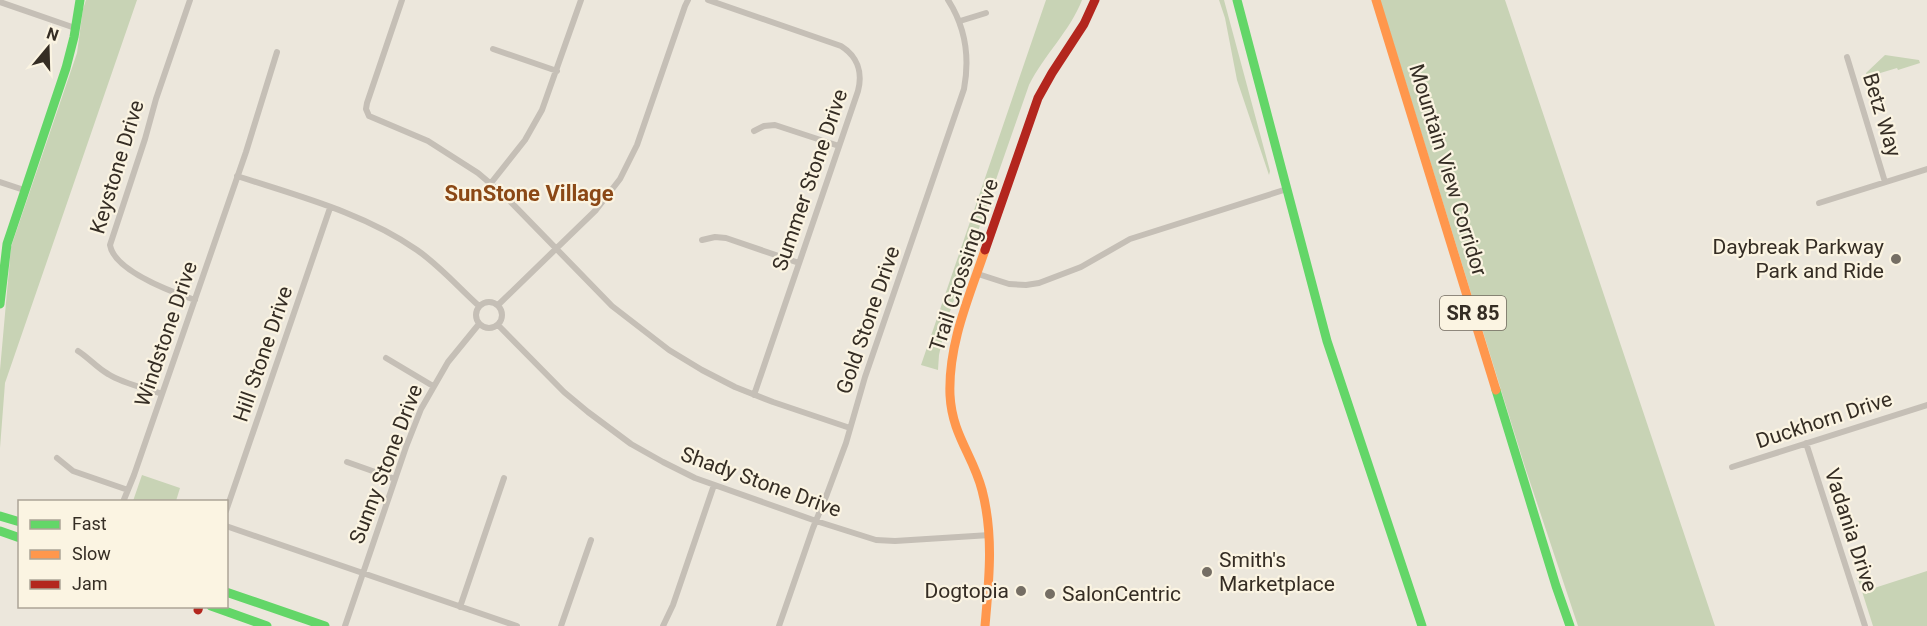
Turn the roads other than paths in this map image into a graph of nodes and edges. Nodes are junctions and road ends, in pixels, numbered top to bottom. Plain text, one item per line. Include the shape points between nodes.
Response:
1 (80, 0) edge
2 (190, 0) edge
3 (402, 0) edge
4 (581, 0) edge
5 (688, 0) edge
6 (708, 0) edge
7 (948, 0) edge
8 (1095, 0) edge
9 (1237, 0) edge
10 (1376, 0) edge
11 (0, 2) edge
12 (986, 13) dead end
13 (960, 21) junction
14 (75, 28) junction
15 (493, 49) dead end
16 (278, 52) dead end
17 (1847, 57) dead end
18 (557, 71) junction
19 (754, 131) dead end
20 (839, 146) junction
21 (1927, 169) edge
22 (237, 176) junction
23 (0, 182) edge
24 (1885, 182) junction
25 (491, 183) junction
26 (1288, 189) junction
27 (24, 190) junction
28 (1819, 203) dead end
29 (330, 208) junction
30 (702, 240) dead end
31 (556, 249) junction
32 (3, 250) edge
33 (799, 263) junction
34 (978, 274) junction
35 (195, 300) junction
36 (0, 304) edge
37 (498, 305) junction
38 (479, 306) junction
39 (479, 324) junction
40 (498, 325) junction
41 (78, 351) dead end
42 (386, 358) dead end
43 (433, 386) junction
44 (162, 394) junction
45 (754, 395) junction
46 (1927, 405) edge
47 (850, 428) junction
48 (1806, 443) junction
49 (57, 458) dead end
50 (347, 462) dead end
51 (1732, 467) dead end
52 (504, 478) dead end
53 (395, 479) junction
54 (714, 485) junction
55 (128, 490) junction
56 (123, 500) edge
57 (228, 505) edge
58 (0, 516) edge
59 (18, 521) edge
60 (816, 521) junction
61 (228, 527) edge
62 (0, 531) edge
63 (990, 535) junction
64 (18, 537) edge
65 (591, 540) dead end
66 (363, 573) junction
67 (228, 593) edge
68 (228, 601) edge
69 (460, 607) junction
70 (211, 610) edge
71 (267, 626) edge
72 (305, 626) edge
73 (325, 626) edge
74 (345, 626) edge
75 (517, 626) edge
76 (561, 626) edge
77 (663, 626) edge
78 (779, 626) edge
79 (985, 626) edge
80 (1422, 626) edge
81 (1570, 626) edge
82 (1865, 626) edge

1 - 14 main road
2 - 35 street, Keystone Drive via 110,248 145,280
3 - 25 street via 367,113 441,148
4 - 18 street
5 - 31 street via 626,168 604,200
6 - 20 street, Summer Stone Drive via 850,52 859,67 860,85
7 - 13 street, Gold Stone Drive
8 - 34 main road, Trail Crossing Drive via 1041,89
9 - 26 main road
10 - 81 main road, Mountain View Corridor / SR 85
11 - 14 street
12 - 13 street
13 - 47 street, Gold Stone Drive via 967,57 964,89
14 - 27 main road via 66,68
15 - 18 street
16 - 22 street, Windstone Drive
17 - 24 street, Betz Way
18 - 25 street via 534,125
19 - 20 street via 775,125
20 - 33 street, Summer Stone Drive
21 - 24 street
22 - 29 street
22 - 35 street, Windstone Drive
23 - 27 street
24 - 28 street
25 - 31 street
26 - 34 street via 1130,239 1081,267 1039,282 1009,284
26 - 80 main road via 1327,341
27 - 32 main road
29 - 38 street via 372,224 406,243
29 - 57 street, Hill Stone Drive
30 - 33 street via 726,238
31 - 37 street
31 - 45 street via 612,306 654,339 702,370
32 - 36 main road
33 - 45 street, Summer Stone Drive
34 - 63 main road, Trail Crossing Drive via 951,358 951,402 959,436 982,487
35 - 44 street, Windstone Drive
37 - 38 street via 490,302
37 - 40 street via 502,317
38 - 39 street
39 - 40 street via 486,328
39 - 43 street, Sunny Stone Drive
40 - 54 street, Shady Stone Drive via 564,392 602,423 663,462
41 - 44 street via 114,378
42 - 43 street
43 - 53 street, Sunny Stone Drive
44 - 55 street, Windstone Drive
45 - 47 street
46 - 48 street, Duckhorn Drive
47 - 60 street, Gold Stone Drive
48 - 51 street, Duckhorn Drive
48 - 82 street, Vadania Drive
49 - 55 street via 73,471
50 - 53 street
52 - 69 street
53 - 66 street, Sunny Stone Drive
54 - 60 street, Shady Stone Drive
54 - 77 street
55 - 56 street, Windstone Drive
58 - 59 main road
60 - 63 street, Shady Stone Drive via 882,541
60 - 78 street, Gold Stone Drive
61 - 66 street
62 - 64 main road
63 - 79 main road, Trail Crossing Drive
65 - 76 street
66 - 69 street
66 - 74 street, Sunny Stone Drive
67 - 73 main road
68 - 72 main road
69 - 75 street
70 - 71 main road

